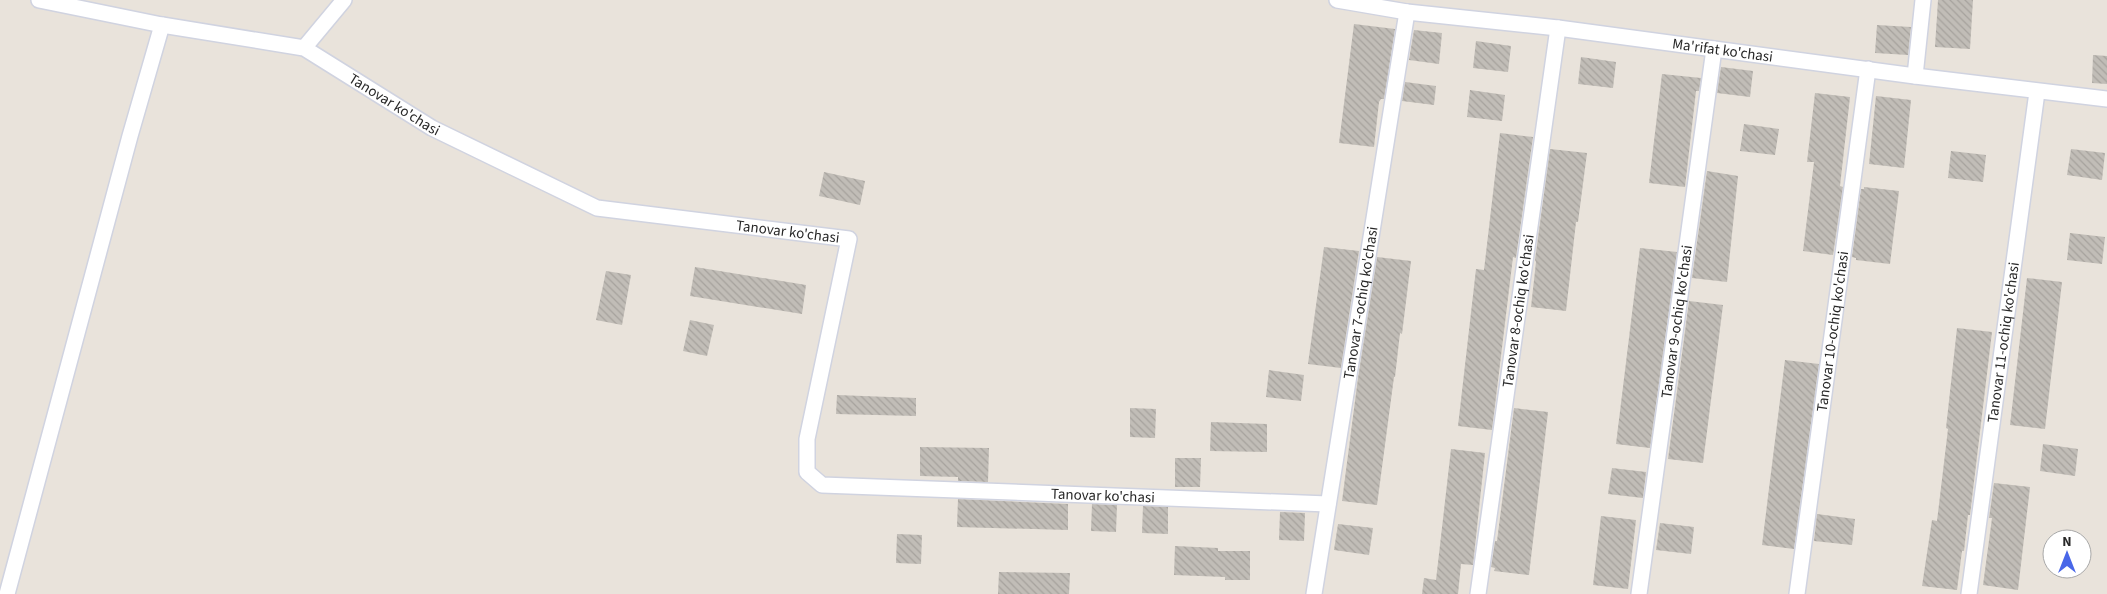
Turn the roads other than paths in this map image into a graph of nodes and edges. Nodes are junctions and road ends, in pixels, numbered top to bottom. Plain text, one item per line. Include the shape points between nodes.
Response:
1 (39, 0) edge
2 (344, 0) edge
3 (1337, 0) edge
4 (1923, 0) edge
5 (1407, 12) junction
6 (162, 25) junction
7 (1558, 28) junction
8 (304, 48) junction
9 (1714, 49) junction
10 (1868, 69) junction
11 (1915, 76) junction
12 (2038, 92) junction
13 (2107, 99) edge
14 (1328, 504) junction
15 (7, 594) edge
16 (1314, 594) edge
17 (1478, 594) edge
18 (1639, 594) edge
19 (1797, 594) edge
20 (1969, 594) edge

1 - 6 street, Tanovar ko'chasi
2 - 8 street
3 - 5 street, Ma'rifat ko'chasi
4 - 11 street
5 - 7 street, Ma'rifat ko'chasi
5 - 14 street, Tanovar 7-ochiq ko'chasi
6 - 8 street, Tanovar ko'chasi
6 - 15 street
7 - 9 street, Ma'rifat ko'chasi
7 - 17 street, Tanovar 8-ochiq ko'chasi
8 - 14 street, Tanovar ko'chasi via 432,128 597,208 849,239 807,439 807,472 822,485
9 - 10 street, Ma'rifat ko'chasi
9 - 18 street, Tanovar 9-ochiq ko'chasi
10 - 11 street, Ma'rifat ko'chasi
10 - 19 street, Tanovar 10-ochiq ko'chasi
11 - 12 street, Ma'rifat ko'chasi
12 - 13 street, Ma'rifat ko'chasi
12 - 20 street, Tanovar 11-ochiq ko'chasi
14 - 16 street, Tanovar 7-ochiq ko'chasi

